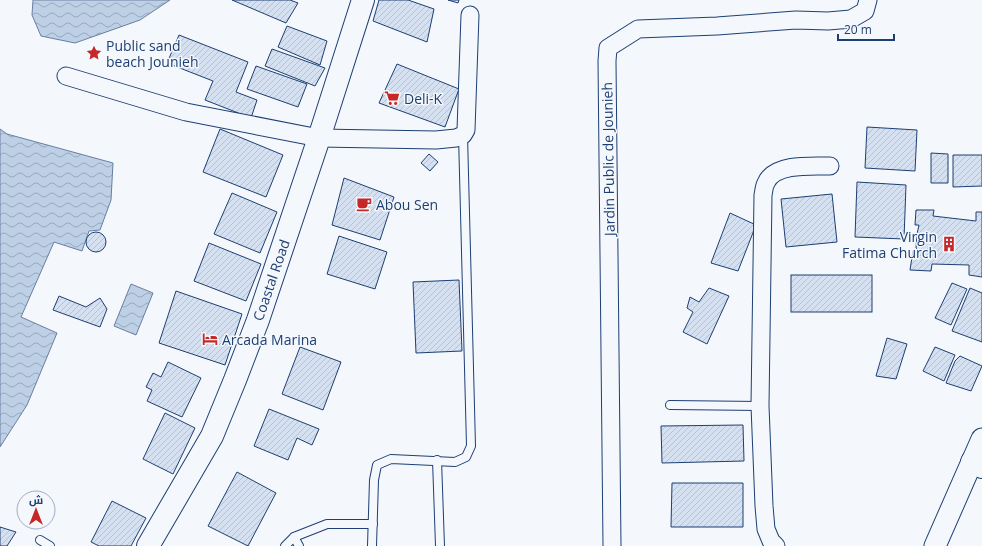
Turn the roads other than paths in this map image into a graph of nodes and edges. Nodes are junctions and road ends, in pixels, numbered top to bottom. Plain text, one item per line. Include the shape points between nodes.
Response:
1 (363, 0) edge
2 (868, 0) edge
3 (470, 15) dead end
4 (66, 76) dead end
5 (463, 135) junction
6 (319, 138) junction
7 (830, 166) dead end
8 (670, 405) dead end
9 (760, 406) junction
10 (982, 438) edge
11 (437, 460) junction
12 (977, 465) edge
13 (373, 524) junction
14 (294, 537) junction
15 (40, 540) dead end
16 (150, 545) edge
17 (50, 546) edge
18 (285, 546) edge
19 (299, 546) edge
20 (372, 546) edge
21 (440, 546) edge
22 (612, 546) edge
23 (776, 546) edge
24 (935, 546) edge

1 - 6 main road, Coastal Road
2 - 22 street, Jardin Public de Jounieh via 865,11 851,19 638,29 608,48
3 - 5 street via 466,130
4 - 6 street via 186,112
5 - 6 street via 436,140
5 - 11 lane via 471,446 466,457 455,462
6 - 16 main road, Coastal Road via 258,320 215,429
7 - 9 street via 782,168 766,182 763,195
8 - 9 lane
9 - 23 street via 766,529 771,542
10 - 12 street
11 - 13 lane via 391,459 377,465
11 - 21 lane
12 - 24 street
13 - 14 lane via 327,524
13 - 20 lane
14 - 18 lane
14 - 19 lane
15 - 17 lane

